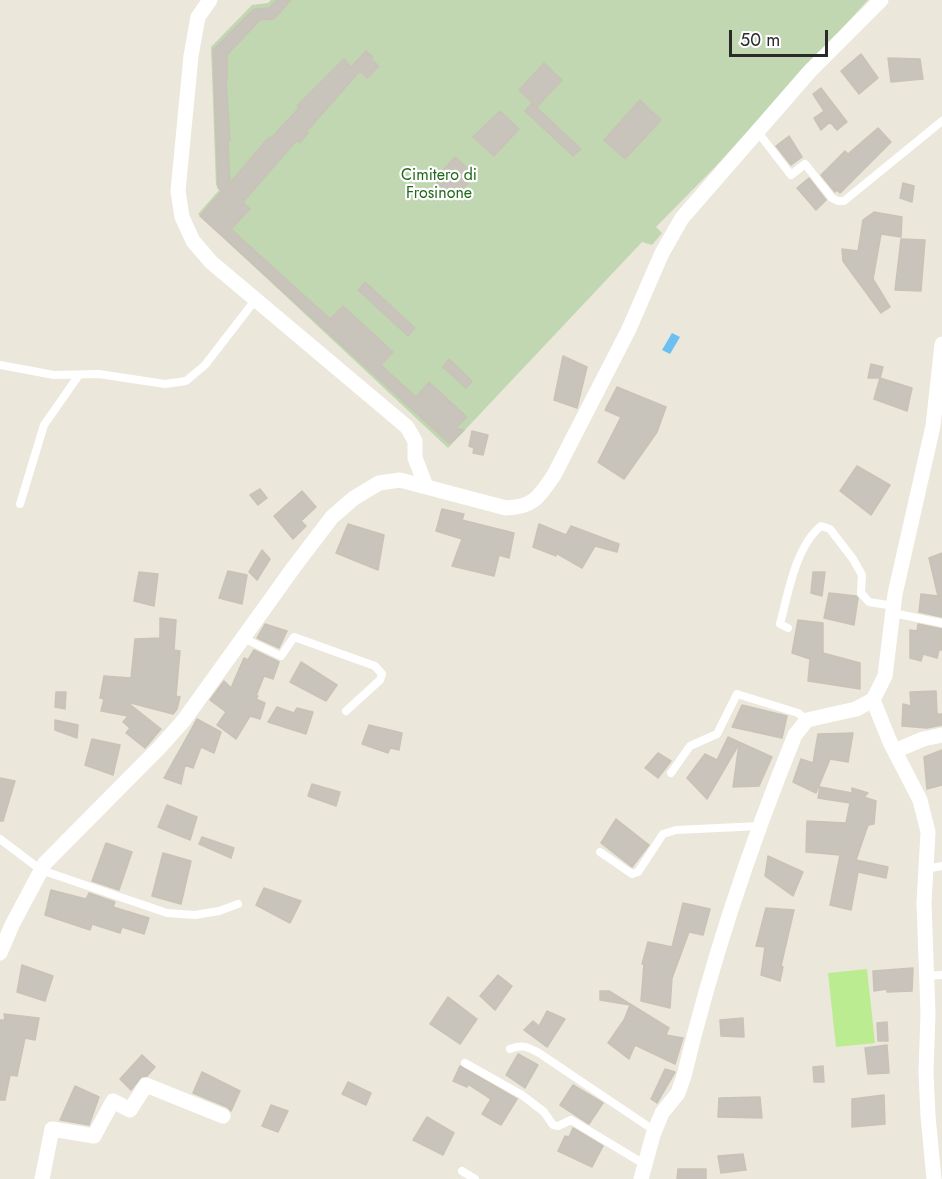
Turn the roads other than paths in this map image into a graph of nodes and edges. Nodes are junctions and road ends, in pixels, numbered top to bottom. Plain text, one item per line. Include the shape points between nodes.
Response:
1 (210, 0) edge
2 (881, 0) edge
3 (942, 121) edge
4 (757, 131) junction
5 (256, 299) junction
6 (942, 344) edge
7 (0, 365) edge
8 (79, 375) junction
9 (415, 458) junction
10 (388, 482) junction
11 (426, 486) junction
12 (20, 504) dead end
13 (893, 610) junction
14 (942, 623) edge
15 (788, 628) dead end
16 (243, 638) junction
17 (873, 700) junction
18 (346, 711) dead end
19 (807, 720) junction
20 (942, 735) edge
21 (894, 751) junction
22 (671, 773) dead end
23 (759, 826) junction
24 (935, 831) edge
25 (0, 839) edge
26 (600, 852) dead end
27 (942, 866) edge
28 (926, 869) junction
29 (41, 870) junction
30 (238, 904) dead end
31 (0, 953) edge
32 (942, 975) edge
33 (926, 976) junction
34 (510, 1049) dead end
35 (465, 1063) dead end
36 (223, 1116) dead end
37 (655, 1131) junction
38 (643, 1171) edge
39 (462, 1172) dead end
40 (937, 1172) edge
41 (42, 1179) edge
42 (475, 1179) edge

1 - 5 street via 198,17 191,56 178,190 182,217 193,241 211,262
2 - 4 street via 810,70
3 - 4 lane via 844,201 832,198 805,164 791,175
4 - 11 street via 670,237 629,329 539,497 523,507 506,508
5 - 8 lane via 205,365 186,381 165,384 99,374
5 - 9 street via 407,427 415,441
6 - 13 street via 933,426
7 - 8 lane via 54,375
8 - 12 lane via 44,425
9 - 10 street
9 - 11 street
10 - 11 street via 400,480
10 - 16 street via 354,498 332,517
13 - 14 lane
13 - 15 lane via 869,602 861,593 862,575 853,559 830,529 821,526 804,546 788,593 780,624
13 - 17 street via 885,676
16 - 18 lane via 280,656 294,637 375,666 382,674 380,680
16 - 29 street via 184,720
17 - 19 street via 856,710
17 - 21 street
19 - 22 lane via 798,713 737,694 717,734 690,746
19 - 23 street via 795,735
20 - 21 street
21 - 24 street
23 - 26 lane via 663,834 638,872 632,874
23 - 37 street via 718,949 684,1076
24 - 28 street
25 - 29 lane
27 - 28 lane
28 - 33 street
29 - 30 lane via 167,913 195,915
29 - 31 street
32 - 33 lane
33 - 40 street via 928,1116
34 - 37 lane via 526,1046 539,1053
35 - 38 lane via 522,1095 554,1125 571,1120
36 - 41 street via 146,1085 130,1110 113,1101 94,1136 52,1129
37 - 38 street
39 - 42 lane

